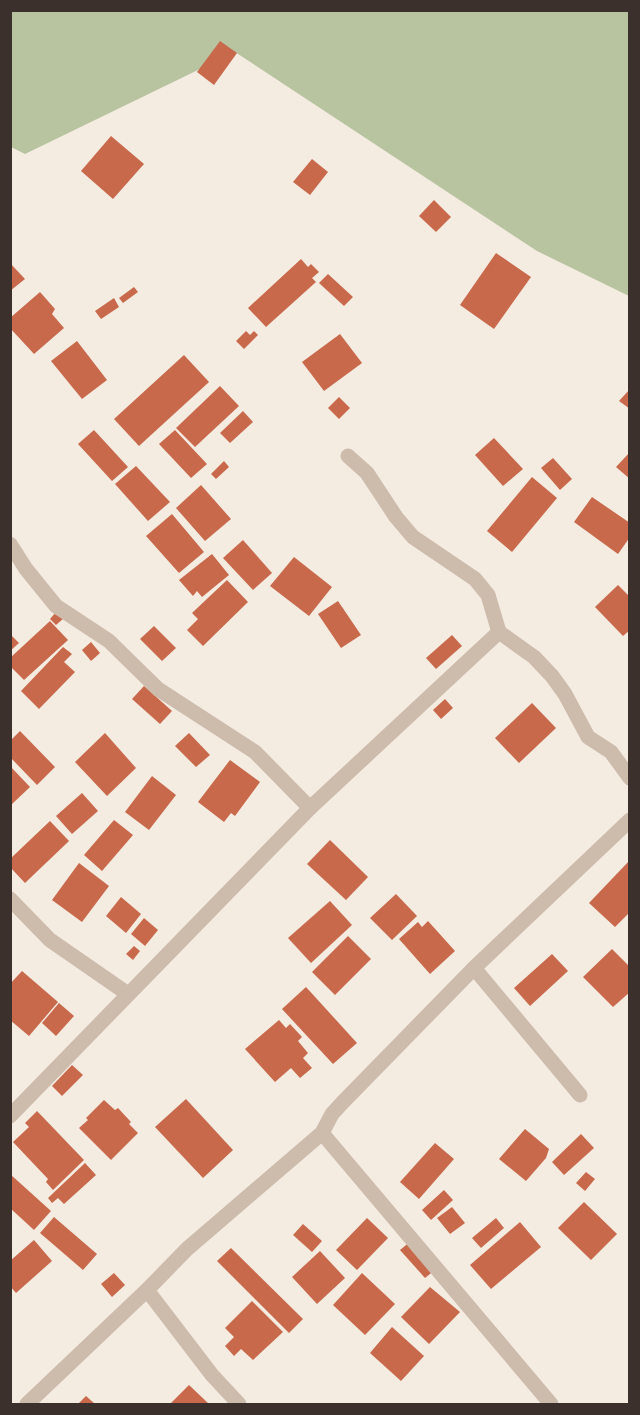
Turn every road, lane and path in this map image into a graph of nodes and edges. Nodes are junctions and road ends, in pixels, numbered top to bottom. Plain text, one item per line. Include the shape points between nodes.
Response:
1 (348, 456) dead end
2 (10, 544) edge
3 (499, 632) junction
4 (630, 778) edge
5 (310, 808) junction
6 (630, 820) edge
7 (10, 899) edge
8 (474, 968) junction
9 (128, 994) junction
10 (580, 1095) dead end
11 (10, 1116) edge
12 (322, 1134) junction
13 (147, 1290) junction
14 (27, 1404) edge
15 (239, 1404) edge
16 (550, 1404) edge

1 - 3 street via 367,473 413,537 475,579 488,595
2 - 5 street via 57,606 109,641 158,689 255,752
3 - 4 street via 534,657 552,676 588,737 611,753
3 - 5 street
5 - 9 street
6 - 8 street
7 - 9 street via 50,940
8 - 10 street
8 - 12 street via 332,1114
9 - 11 street
12 - 13 street via 187,1249
12 - 16 street
13 - 14 street
13 - 15 street

